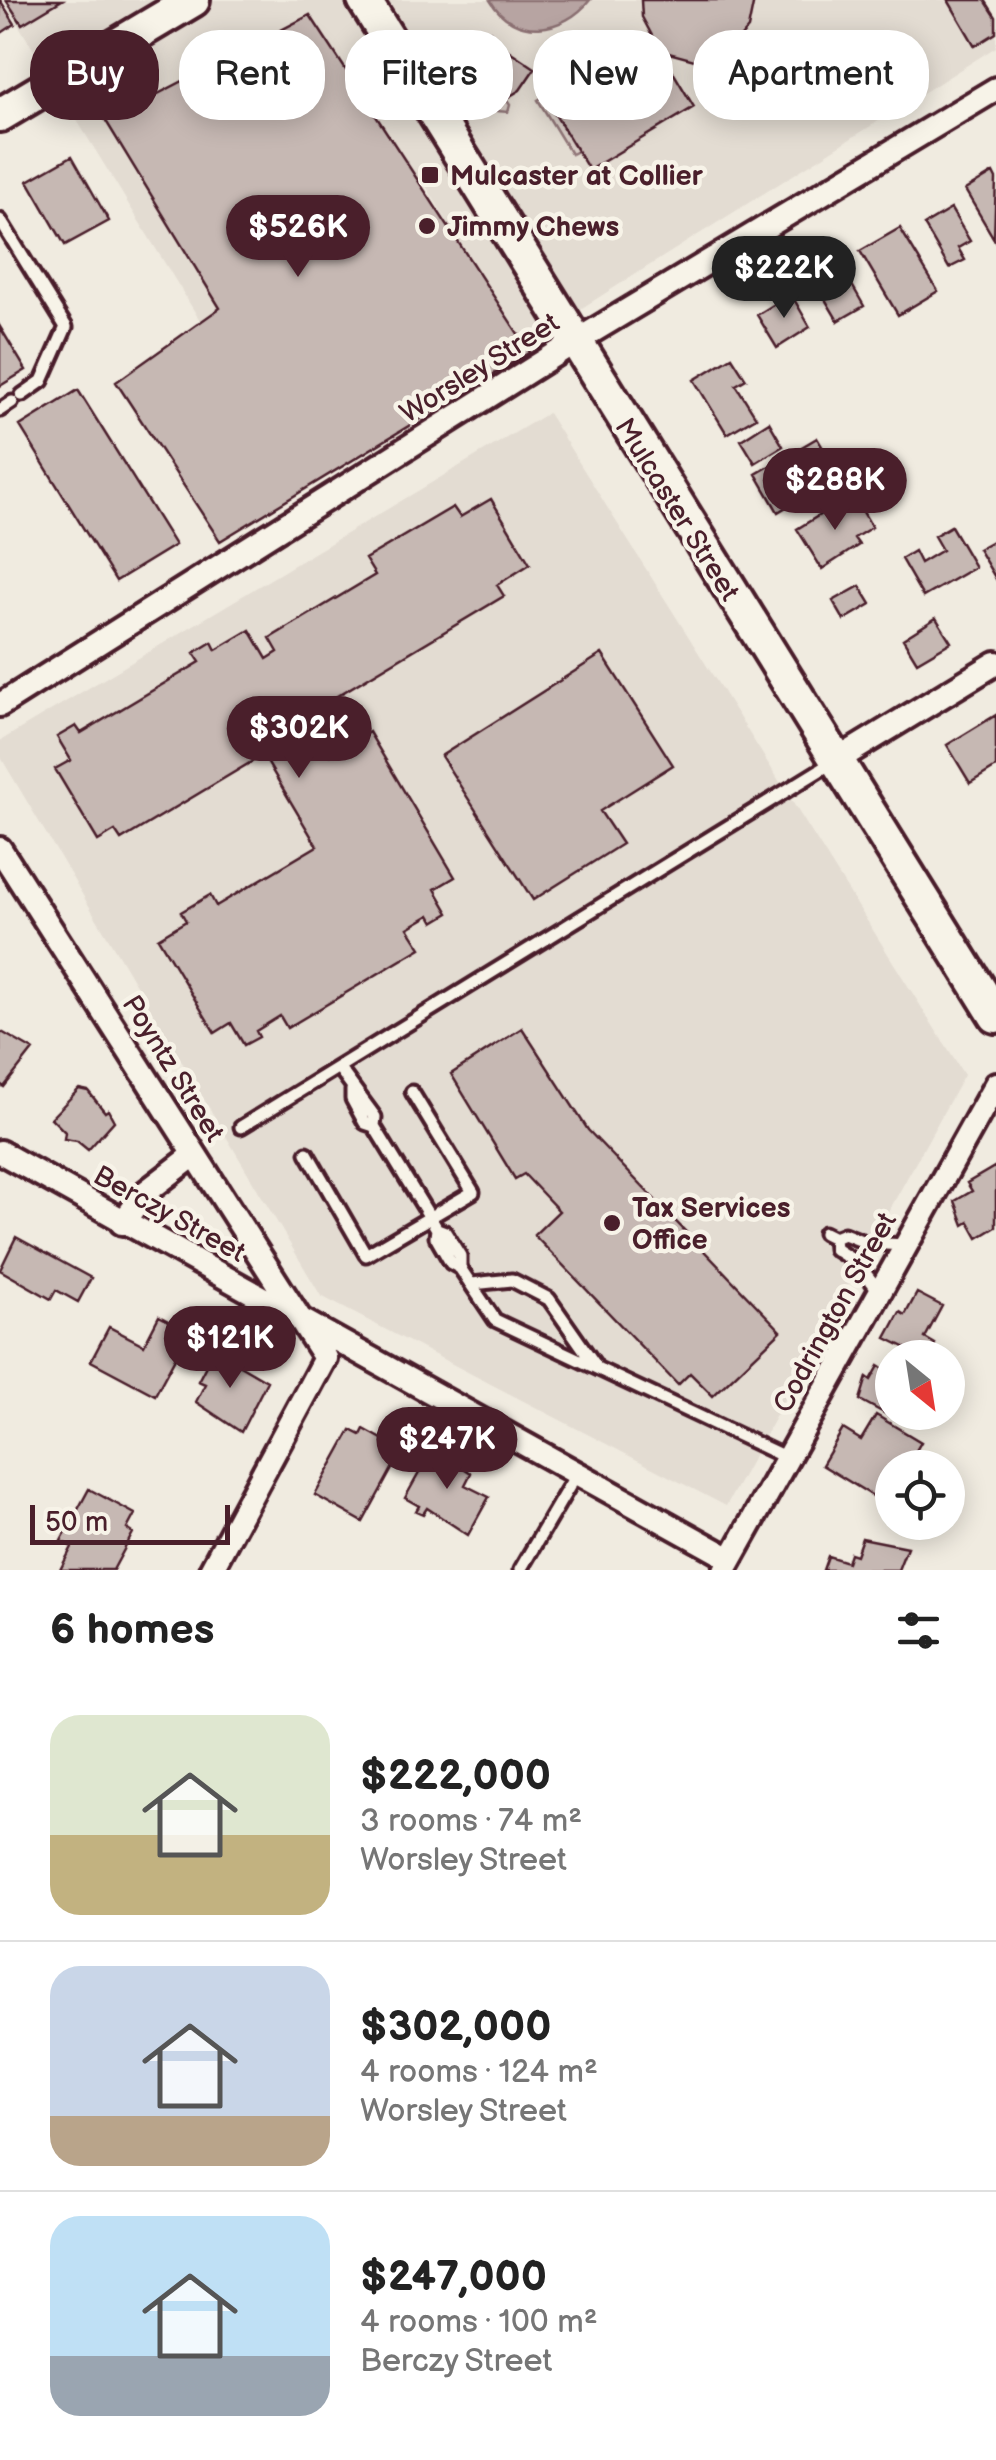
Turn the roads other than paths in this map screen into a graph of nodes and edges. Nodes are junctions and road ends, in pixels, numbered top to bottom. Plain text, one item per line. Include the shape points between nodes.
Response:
1 (193, 0) edge
2 (364, 0) edge
3 (996, 88) edge
4 (0, 115) edge
5 (0, 220) edge
6 (574, 343) junction
7 (0, 410) edge
8 (996, 662) edge
9 (0, 705) edge
10 (836, 760) junction
11 (0, 849) edge
12 (996, 1016) edge
13 (339, 1068) junction
14 (996, 1084) edge
15 (412, 1092) dead end
16 (241, 1127) dead end
17 (0, 1152) edge
18 (307, 1153) dead end
19 (194, 1155) junction
20 (122, 1223) junction
21 (433, 1223) junction
22 (905, 1245) junction
23 (472, 1284) junction
24 (880, 1292) junction
25 (298, 1318) junction
26 (598, 1368) junction
27 (787, 1458) junction
28 (577, 1474) junction
29 (728, 1565) edge
30 (212, 1570) edge
31 (520, 1570) edge

1 - 4 street
2 - 6 street, Mulcaster Street
3 - 6 street, Worsley Street
5 - 7 lane via 66,327 42,382
6 - 9 street, Worsley Street
6 - 10 street, Mulcaster Street
8 - 10 street
10 - 12 street, Mulcaster Street
10 - 13 lane
11 - 19 street, Poyntz Street
13 - 16 lane
13 - 21 lane via 364,1123 374,1126
14 - 22 street, Codrington Street
15 - 21 lane via 473,1192
17 - 20 street, Berczy Street
18 - 21 lane via 366,1255
19 - 20 street via 146,1192
19 - 25 street, Poyntz Street
20 - 25 street, Berczy Street
21 - 23 lane via 445,1232
22 - 24 street, Codrington Street
22 - 24 lane via 829,1236
23 - 26 lane via 495,1320
23 - 26 lane via 512,1280 549,1299
24 - 27 street, Codrington Street
25 - 28 street, Berczy Street
25 - 30 street, Poyntz Street via 325,1358
26 - 27 lane
27 - 29 street, Codrington Street
28 - 29 street, Berczy Street
28 - 31 lane

